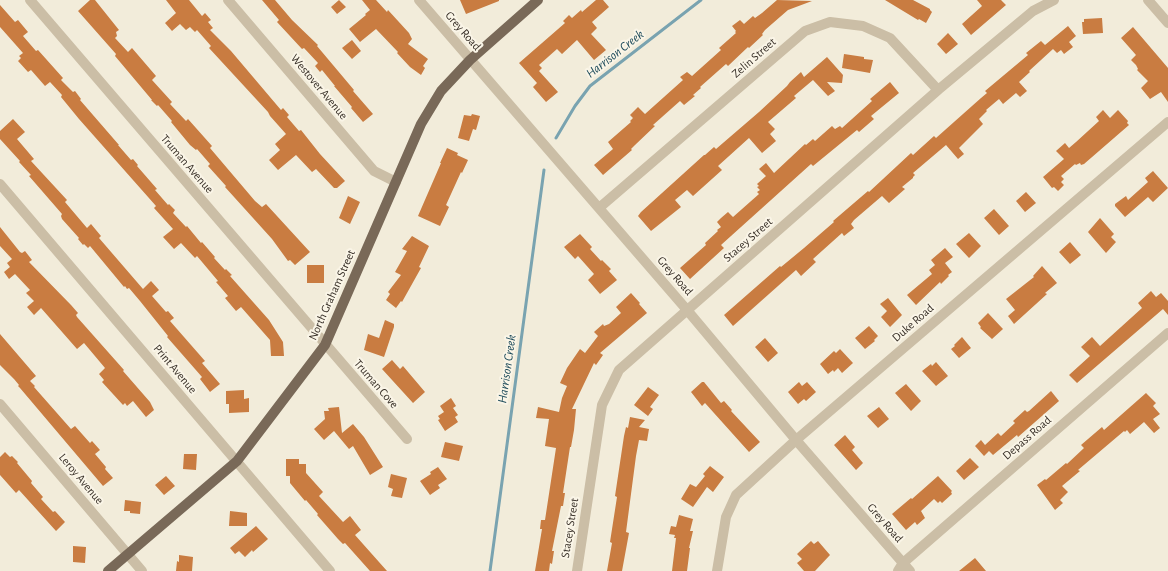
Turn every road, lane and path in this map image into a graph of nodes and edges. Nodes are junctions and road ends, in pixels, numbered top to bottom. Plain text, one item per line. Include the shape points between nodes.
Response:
1 (30, 0) edge
2 (228, 0) edge
3 (419, 0) edge
4 (538, 0) edge
5 (1054, 0) edge
6 (1148, 0) edge
7 (1168, 23) edge
8 (470, 60) junction
9 (938, 90) junction
10 (1168, 122) edge
11 (396, 182) junction
12 (0, 184) edge
13 (599, 208) junction
14 (687, 310) junction
15 (1168, 334) edge
16 (325, 345) junction
17 (0, 404) edge
18 (407, 439) dead end
19 (796, 440) junction
20 (237, 461) junction
21 (128, 554) junction
22 (901, 567) edge
23 (108, 571) edge
24 (142, 571) edge
25 (330, 571) edge
26 (577, 571) edge
27 (717, 571) edge
28 (910, 571) edge

1 - 16 street, Truman Avenue
2 - 11 street, Westover Avenue via 374,171
3 - 8 street, Grey Road
4 - 8 main road, North Graham Street
5 - 9 street, Stacey Street via 1033,11
6 - 7 street
8 - 11 main road, North Graham Street via 441,91 421,124
8 - 13 street, Grey Road
9 - 13 street, Zelin Street via 890,38 863,26 830,22 806,31
9 - 14 street, Stacey Street
10 - 19 street, Duke Road
11 - 16 main road, North Graham Street
12 - 20 street, Print Avenue
13 - 14 street, Grey Road
14 - 19 street, Grey Road
14 - 26 street, Stacey Street via 619,370 602,405
15 - 22 street, Depass Road
16 - 18 street, Truman Cove
16 - 20 main road, North Graham Street
17 - 21 street, Leroy Avenue
19 - 22 street, Grey Road
19 - 27 street, Duke Road via 736,495 726,517
20 - 21 main road, North Graham Street
20 - 25 street, Print Avenue
21 - 23 main road, North Graham Street
21 - 24 street, Leroy Avenue
22 - 28 street, Grey Road

